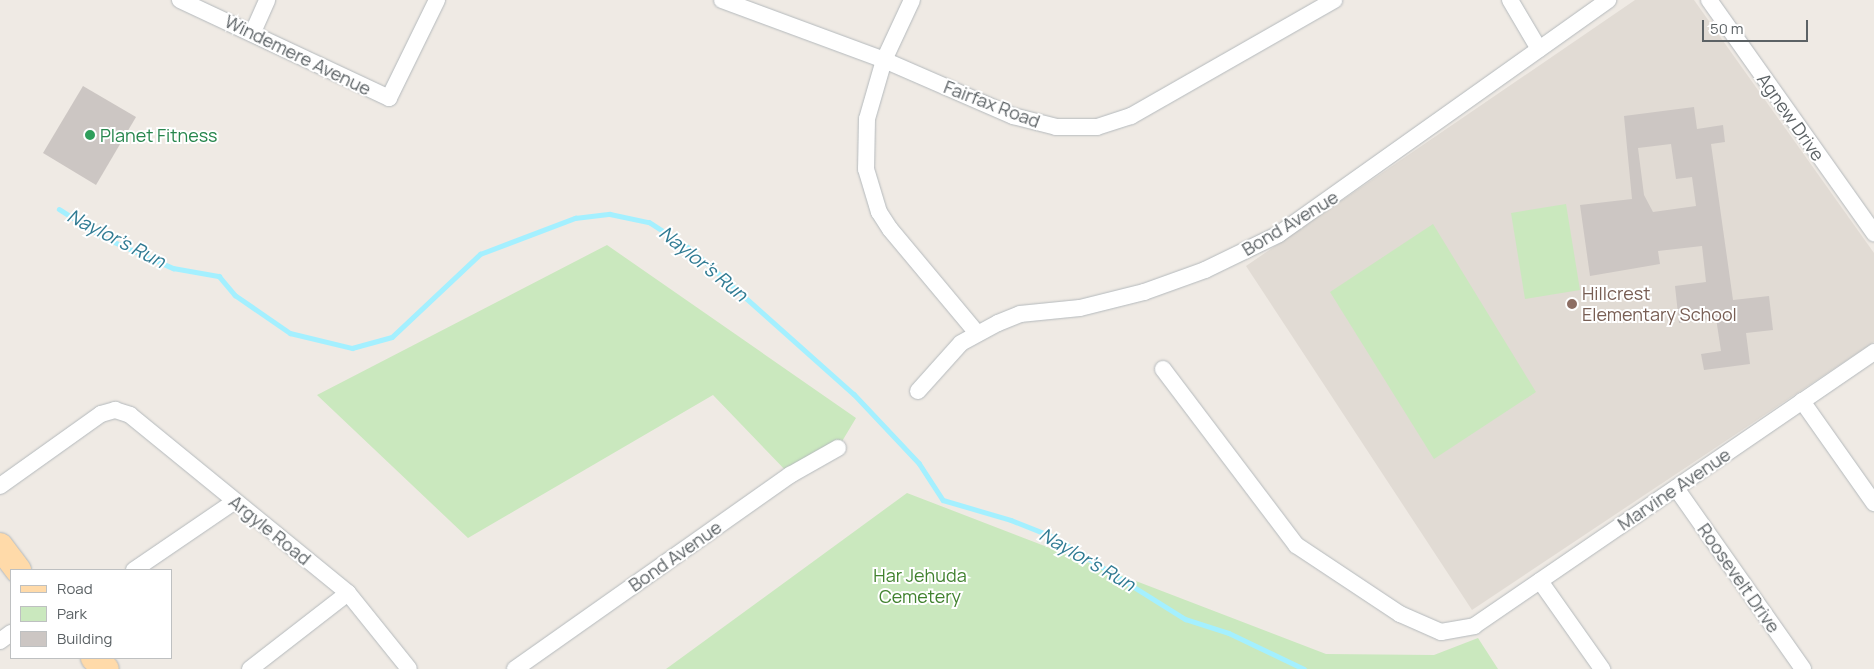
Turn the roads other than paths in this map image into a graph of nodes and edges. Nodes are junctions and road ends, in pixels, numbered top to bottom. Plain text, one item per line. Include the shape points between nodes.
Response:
1 (180, 0) edge
2 (268, 0) edge
3 (437, 0) edge
4 (722, 0) edge
5 (912, 0) edge
6 (1334, 0) edge
7 (1510, 0) edge
8 (1608, 0) edge
9 (1709, 0) edge
10 (253, 32) junction
11 (1539, 49) junction
12 (884, 60) junction
13 (1874, 233) edge
14 (977, 333) junction
15 (1874, 352) edge
16 (1163, 369) dead end
17 (918, 391) dead end
18 (1802, 401) junction
19 (838, 448) dead end
20 (0, 486) edge
21 (1676, 488) junction
22 (235, 501) junction
23 (1874, 503) edge
24 (0, 546) edge
25 (17, 569) edge
26 (135, 569) edge
27 (1540, 581) junction
28 (348, 592) junction
29 (95, 659) edge
30 (106, 669) edge
31 (250, 669) edge
32 (409, 669) edge
33 (515, 669) edge
34 (1602, 669) edge
35 (1803, 669) edge

1 - 10 street, Windemere Avenue
2 - 10 street
3 - 10 street, Windemere Avenue via 389,98
4 - 12 street, Fairfax Road
5 - 12 street
6 - 12 street, Fairfax Road via 1170,97 1097,127 1056,127 1013,116
7 - 11 street
8 - 11 street, Bond Avenue
9 - 13 street, Agnew Drive
11 - 14 street, Bond Avenue via 1334,198 1264,242 1152,289 1100,304 1020,314
12 - 14 street via 864,138 866,169 879,212 906,250
14 - 17 street, Bond Avenue via 962,343
15 - 18 street, Marvine Avenue
16 - 27 street, Marvine Avenue via 1296,545 1400,614 1441,632 1474,626
18 - 21 street, Marvine Avenue
18 - 23 street
19 - 33 street, Bond Avenue via 790,474
20 - 22 street, Argyle Road via 101,414 114,410 130,415
21 - 27 street, Marvine Avenue
21 - 35 street, Roosevelt Drive
22 - 26 street
22 - 28 street, Argyle Road
24 - 25 main road
27 - 34 street
28 - 31 street
28 - 32 street, Argyle Road
29 - 30 main road

